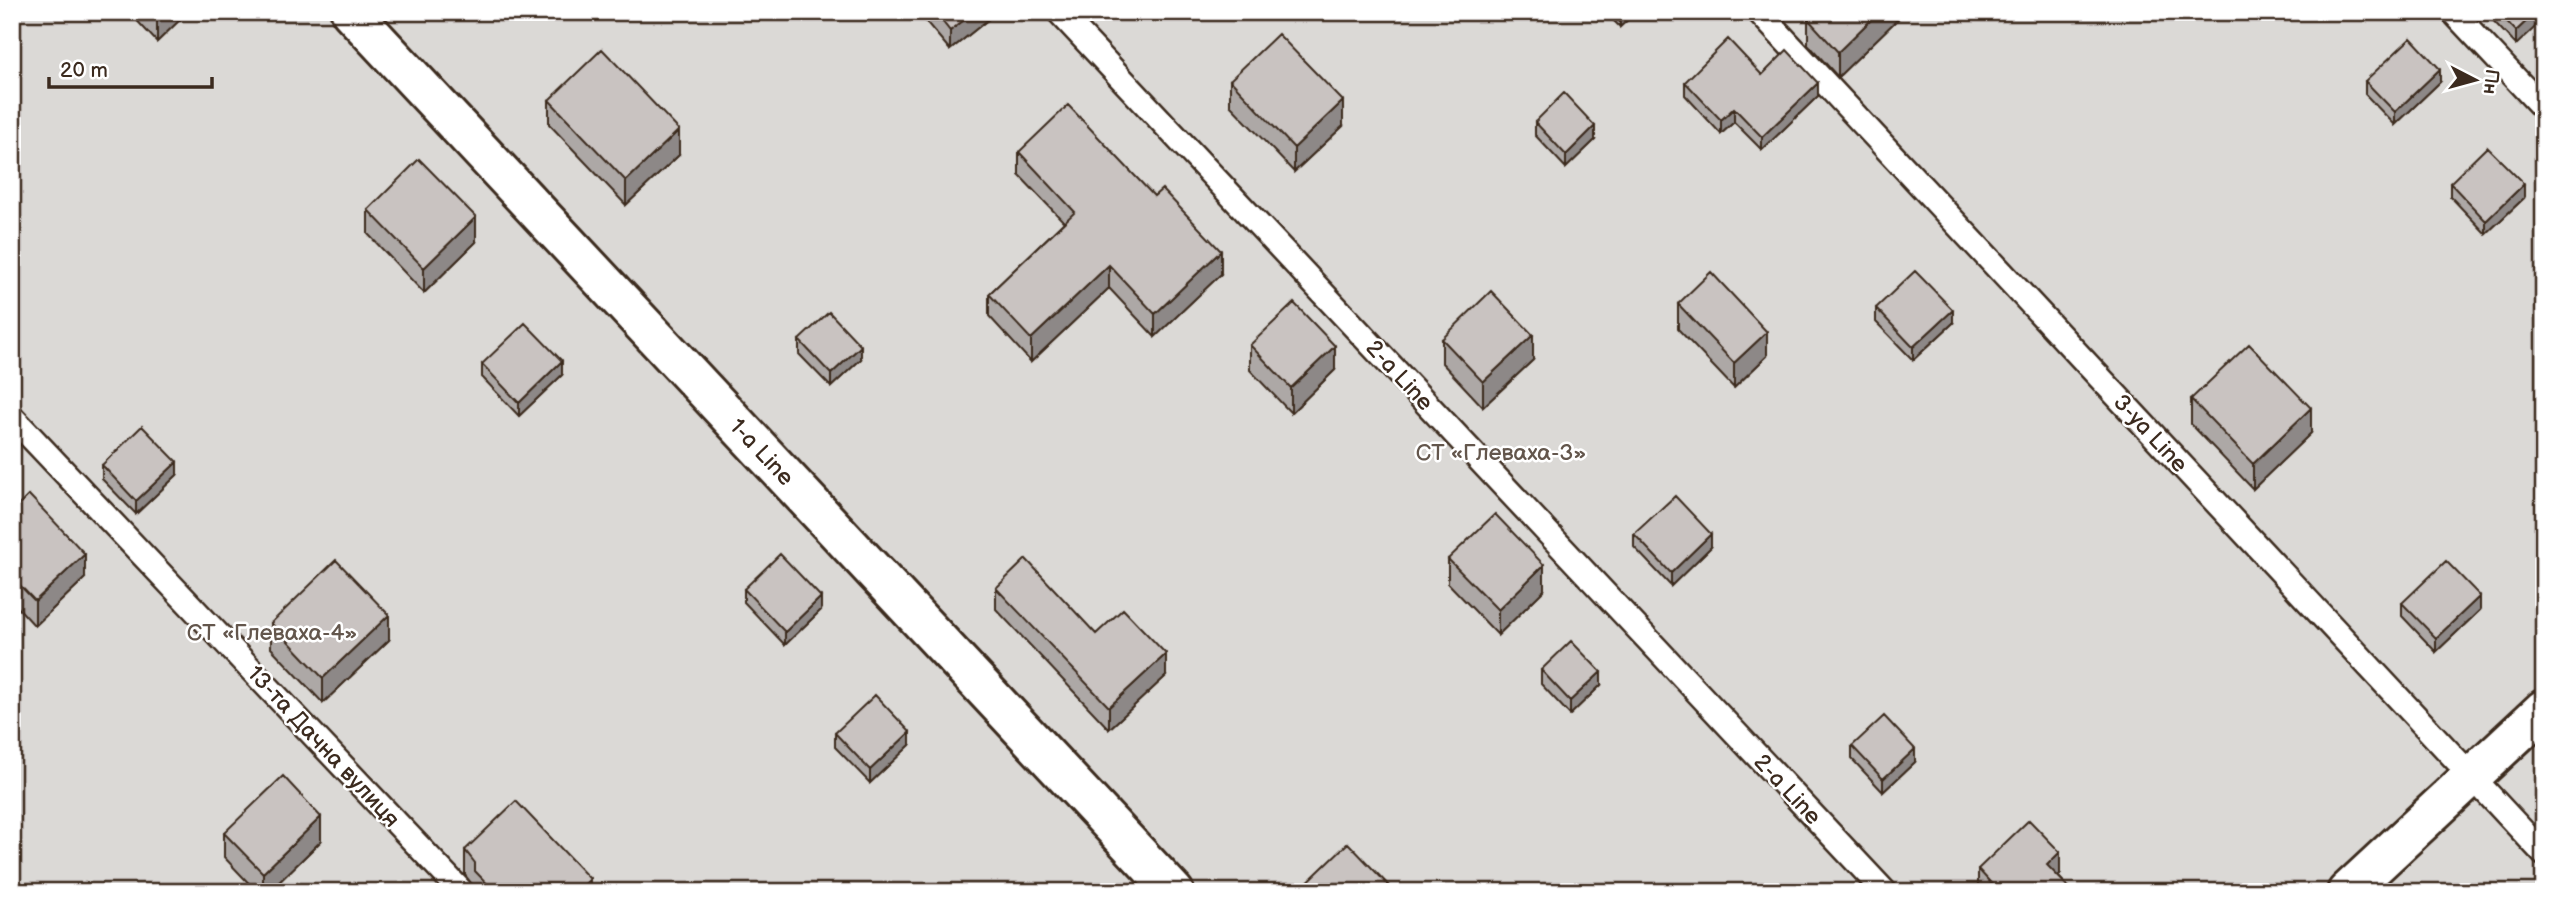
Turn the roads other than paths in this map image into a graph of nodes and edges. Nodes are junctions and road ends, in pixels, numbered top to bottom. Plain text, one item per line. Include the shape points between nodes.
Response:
1 (351, 12) edge
2 (1059, 12) edge
3 (1759, 12) edge
4 (2453, 12) edge
5 (2544, 109) edge
6 (12, 417) edge
7 (2544, 709) edge
8 (2471, 777) junction
9 (2544, 854) edge
10 (462, 892) edge
11 (1174, 892) edge
12 (1885, 892) edge
13 (2347, 892) edge

1 - 11 street, 1-a Line
2 - 12 lane, 2-a Line
3 - 8 lane, 3-ya Line
4 - 5 lane
6 - 10 lane, 13-та Дачна вулиця
7 - 8 street
8 - 9 lane, 3-ya Line
8 - 13 street

